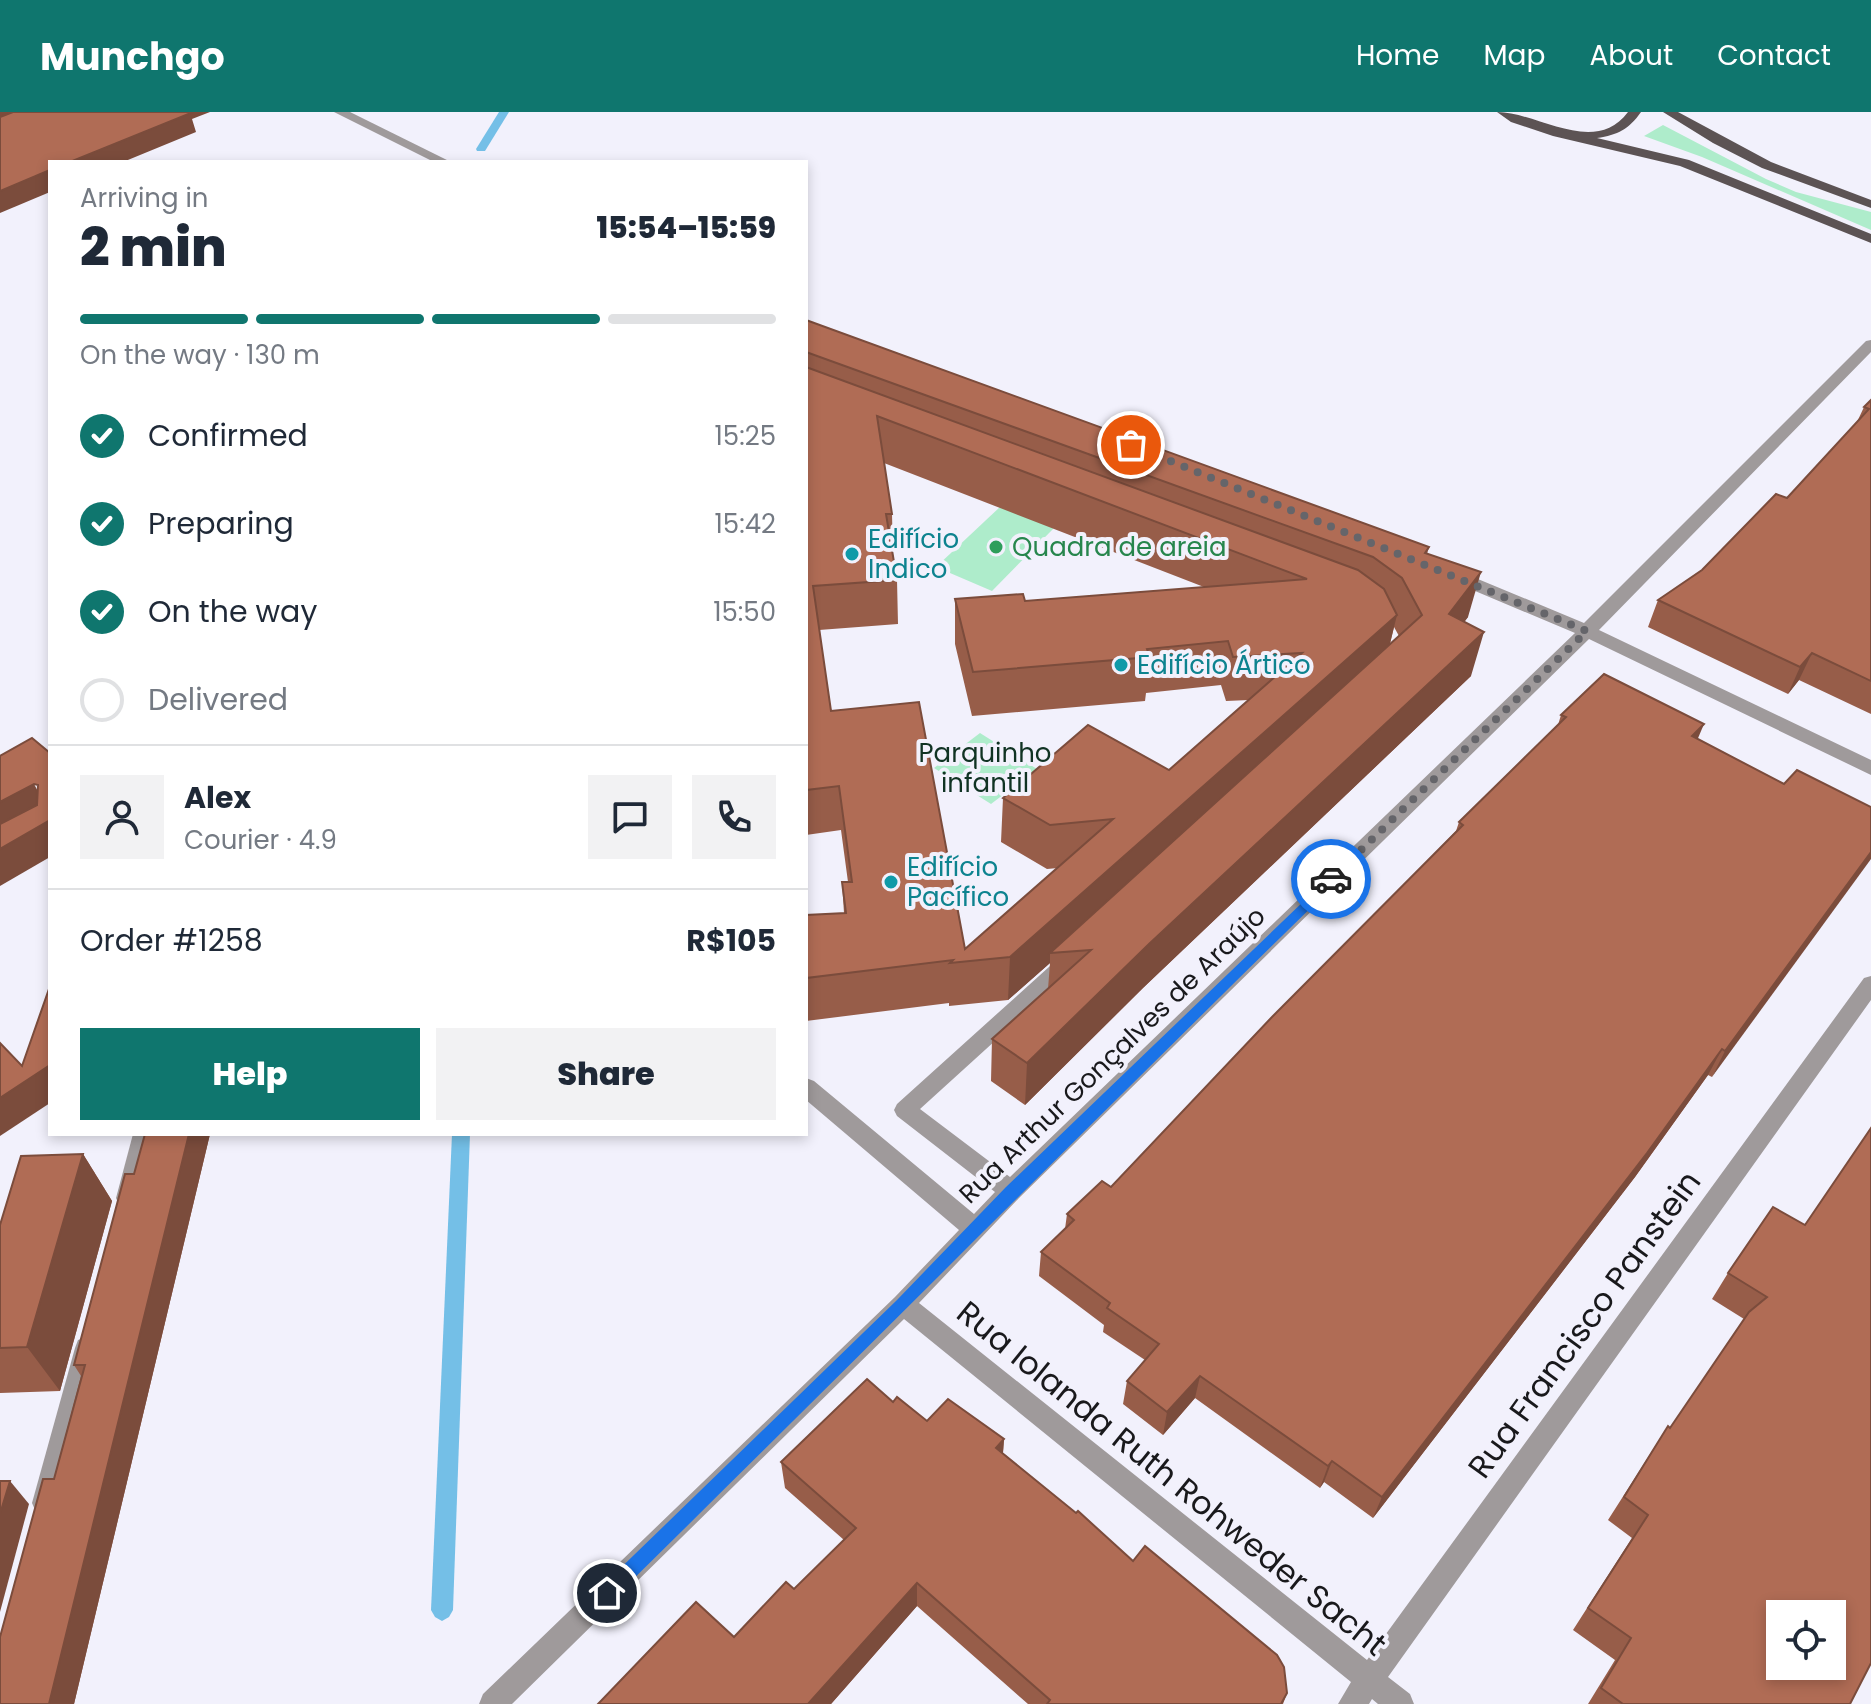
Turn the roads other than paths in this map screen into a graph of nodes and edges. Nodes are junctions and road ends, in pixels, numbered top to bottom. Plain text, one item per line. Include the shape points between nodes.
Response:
1 (340, 112) edge
2 (1503, 112) edge
3 (1635, 112) edge
4 (1669, 112) edge
5 (1558, 133) junction
6 (440, 160) edge
7 (1871, 204) edge
8 (1871, 239) edge
9 (1871, 344) edge
10 (1439, 570) edge
11 (1587, 631) junction
12 (1871, 768) edge
13 (1082, 949) edge
14 (1871, 984) edge
15 (808, 1089) edge
16 (143, 1136) edge
17 (1011, 1191) junction
18 (119, 1226) edge
19 (975, 1229) junction
20 (903, 1304) junction
21 (95, 1319) edge
22 (41, 1519) edge
23 (1370, 1680) junction
24 (493, 1704) edge
25 (1352, 1704) edge
26 (1400, 1704) edge

1 - 6 street
2 - 5 main road
3 - 5 main road via 1614,130
4 - 7 main road via 1771,169
5 - 8 main road via 1684,163
9 - 11 street, Rua Arthur Gonçalves de Araújo
10 - 11 street
11 - 12 street
11 - 17 street, Rua Arthur Gonçalves de Araújo
13 - 17 street via 905,1110
14 - 23 street, Rua Francisco Panstein
15 - 19 street
16 - 18 street
17 - 19 street, Rua Arthur Gonçalves de Araújo
19 - 20 street, Rua Arthur Gonçalves de Araújo
20 - 23 street, Rua Iolanda Ruth Rohweder Sacht
20 - 24 street, Rua Arthur Gonçalves de Araújo
21 - 22 street
23 - 25 street, Rua Francisco Panstein
23 - 26 street, Rua Iolanda Ruth Rohweder Sacht

